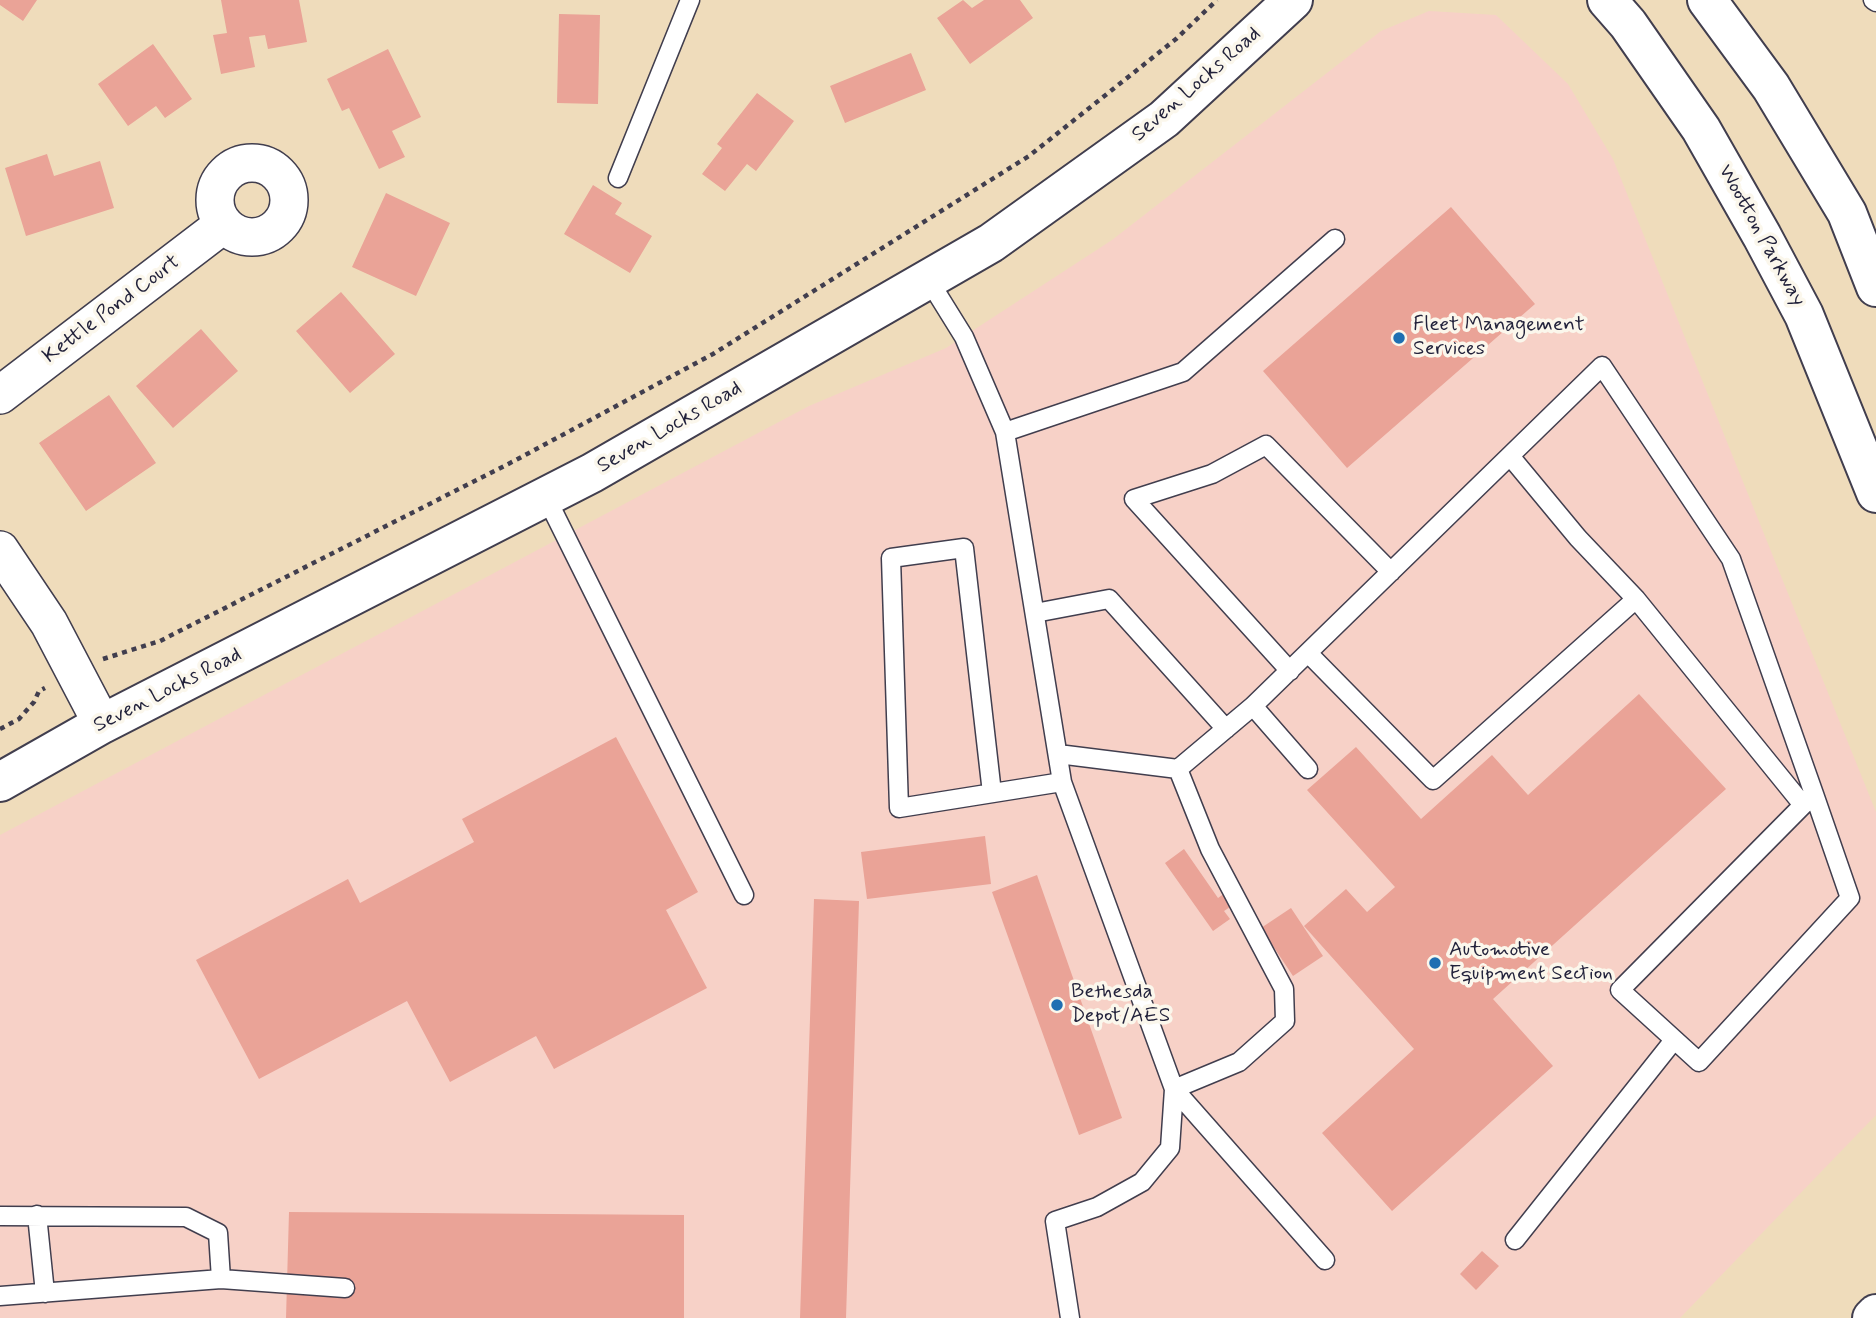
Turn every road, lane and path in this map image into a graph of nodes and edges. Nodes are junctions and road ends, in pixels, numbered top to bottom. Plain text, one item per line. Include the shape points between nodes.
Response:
1 (690, 0) edge
2 (1217, 0) edge
3 (1293, 0) edge
4 (1707, 0) edge
5 (1608, 2) edge
6 (618, 178) dead end
7 (224, 224) dead end
8 (1335, 239) dead end
9 (928, 279) junction
10 (1876, 287) edge
11 (0, 395) edge
12 (1005, 432) junction
13 (1510, 456) junction
14 (1876, 493) edge
15 (546, 497) junction
16 (0, 550) edge
17 (1391, 572) junction
18 (1636, 599) junction
19 (1035, 613) junction
20 (1308, 653) junction
21 (1290, 671) junction
22 (76, 672) junction
23 (1253, 706) junction
24 (102, 724) junction
25 (0, 729) edge
26 (1226, 729) junction
27 (1058, 754) junction
28 (1178, 769) junction
29 (1308, 769) dead end
30 (0, 782) edge
31 (1062, 782) junction
32 (992, 793) junction
33 (1808, 800) junction
34 (744, 895) dead end
35 (1674, 1040) junction
36 (1174, 1089) junction
37 (37, 1215) junction
38 (0, 1216) edge
39 (1515, 1240) dead end
40 (1325, 1260) dead end
41 (221, 1279) junction
42 (345, 1288) dead end
43 (45, 1293) junction
44 (0, 1296) edge
45 (1070, 1318) edge

1 - 6 lane
2 - 22 path via 1177,39 1029,156 713,354 160,641
3 - 9 main road, Seven Locks Road via 1164,120 991,243
4 - 10 main road via 1771,87 1847,213
5 - 14 main road, Wootton Parkway via 1701,129 1762,236 1804,315
7 - 11 street, Kettle Pond Court
8 - 12 lane via 1183,372
9 - 12 lane via 964,337
9 - 15 main road, Seven Locks Road
12 - 19 lane
13 - 17 lane
13 - 18 lane
13 - 33 lane via 1602,366 1731,559
15 - 24 main road, Seven Locks Road
15 - 34 lane
16 - 22 street
17 - 20 lane
17 - 21 lane via 1266,445 1212,474 1134,499
18 - 20 lane via 1433,780
18 - 33 lane
19 - 26 lane via 1109,599
19 - 27 lane
20 - 21 lane
21 - 23 lane
22 - 24 street
22 - 25 path via 38,691 19,719
23 - 26 lane
23 - 29 lane
24 - 30 main road, Seven Locks Road
26 - 28 lane
27 - 28 lane
27 - 31 lane
28 - 36 lane via 1210,849 1284,989 1285,1021 1239,1062
31 - 32 lane
31 - 36 lane
32 - 32 lane via 899,807 891,558 964,548
33 - 35 lane via 1620,989
33 - 35 lane via 1850,898 1699,1062
35 - 39 lane
36 - 40 lane
36 - 45 lane via 1170,1148 1142,1182 1097,1207 1055,1221
37 - 38 lane
37 - 41 lane via 186,1217 218,1233
37 - 43 lane
41 - 42 lane
41 - 43 lane
43 - 44 lane

